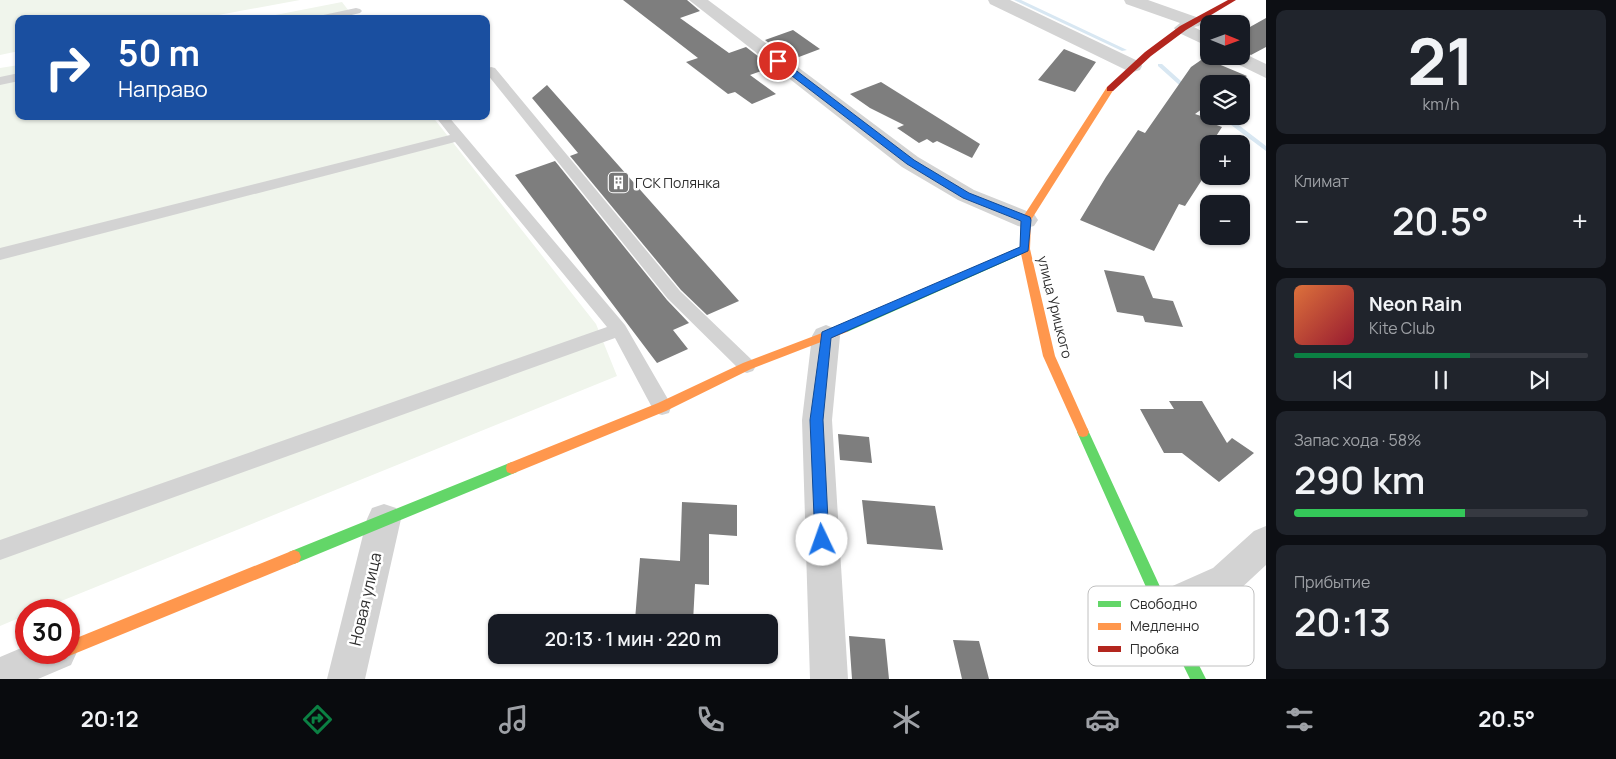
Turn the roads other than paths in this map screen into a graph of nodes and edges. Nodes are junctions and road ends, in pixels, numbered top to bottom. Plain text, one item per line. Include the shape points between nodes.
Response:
1 (348, 0) edge
2 (698, 0) edge
3 (996, 0) edge
4 (1132, 0) edge
5 (1233, 0) edge
6 (359, 15) edge
7 (1188, 25) junction
8 (1200, 35) edge
9 (1250, 63) edge
10 (1133, 66) junction
11 (491, 71) dead end
12 (1266, 72) edge
13 (15, 78) edge
14 (0, 81) edge
15 (444, 120) edge
16 (458, 137) junction
17 (1026, 220) junction
18 (1025, 248) junction
19 (0, 254) edge
20 (619, 330) junction
21 (826, 336) junction
22 (747, 366) junction
23 (662, 406) junction
24 (384, 519) junction
25 (1266, 542) edge
26 (0, 550) edge
27 (1153, 586) edge
28 (1212, 586) edge
29 (80, 643) edge
30 (29, 664) edge
31 (1192, 666) edge
32 (0, 676) edge
33 (346, 679) edge
34 (829, 679) edge
35 (1198, 679) edge

1 - 6 lane
2 - 17 street via 910,162 966,195
3 - 10 street
4 - 7 street
5 - 7 main road
7 - 8 street
7 - 10 main road
9 - 12 street
10 - 17 main road via 1112,86
11 - 22 lane via 674,295
13 - 14 lane
15 - 16 lane
16 - 19 lane
16 - 20 lane
17 - 18 main road, улица Урицкого
18 - 21 main road
18 - 27 main road, улица Урицкого via 1049,356
20 - 23 lane
20 - 26 lane
21 - 22 main road
21 - 34 street via 817,420
22 - 23 main road
23 - 24 main road
24 - 29 main road
24 - 33 street, Новая улица
25 - 28 street via 1225,580
30 - 32 street
31 - 35 main road, улица Урицкого

